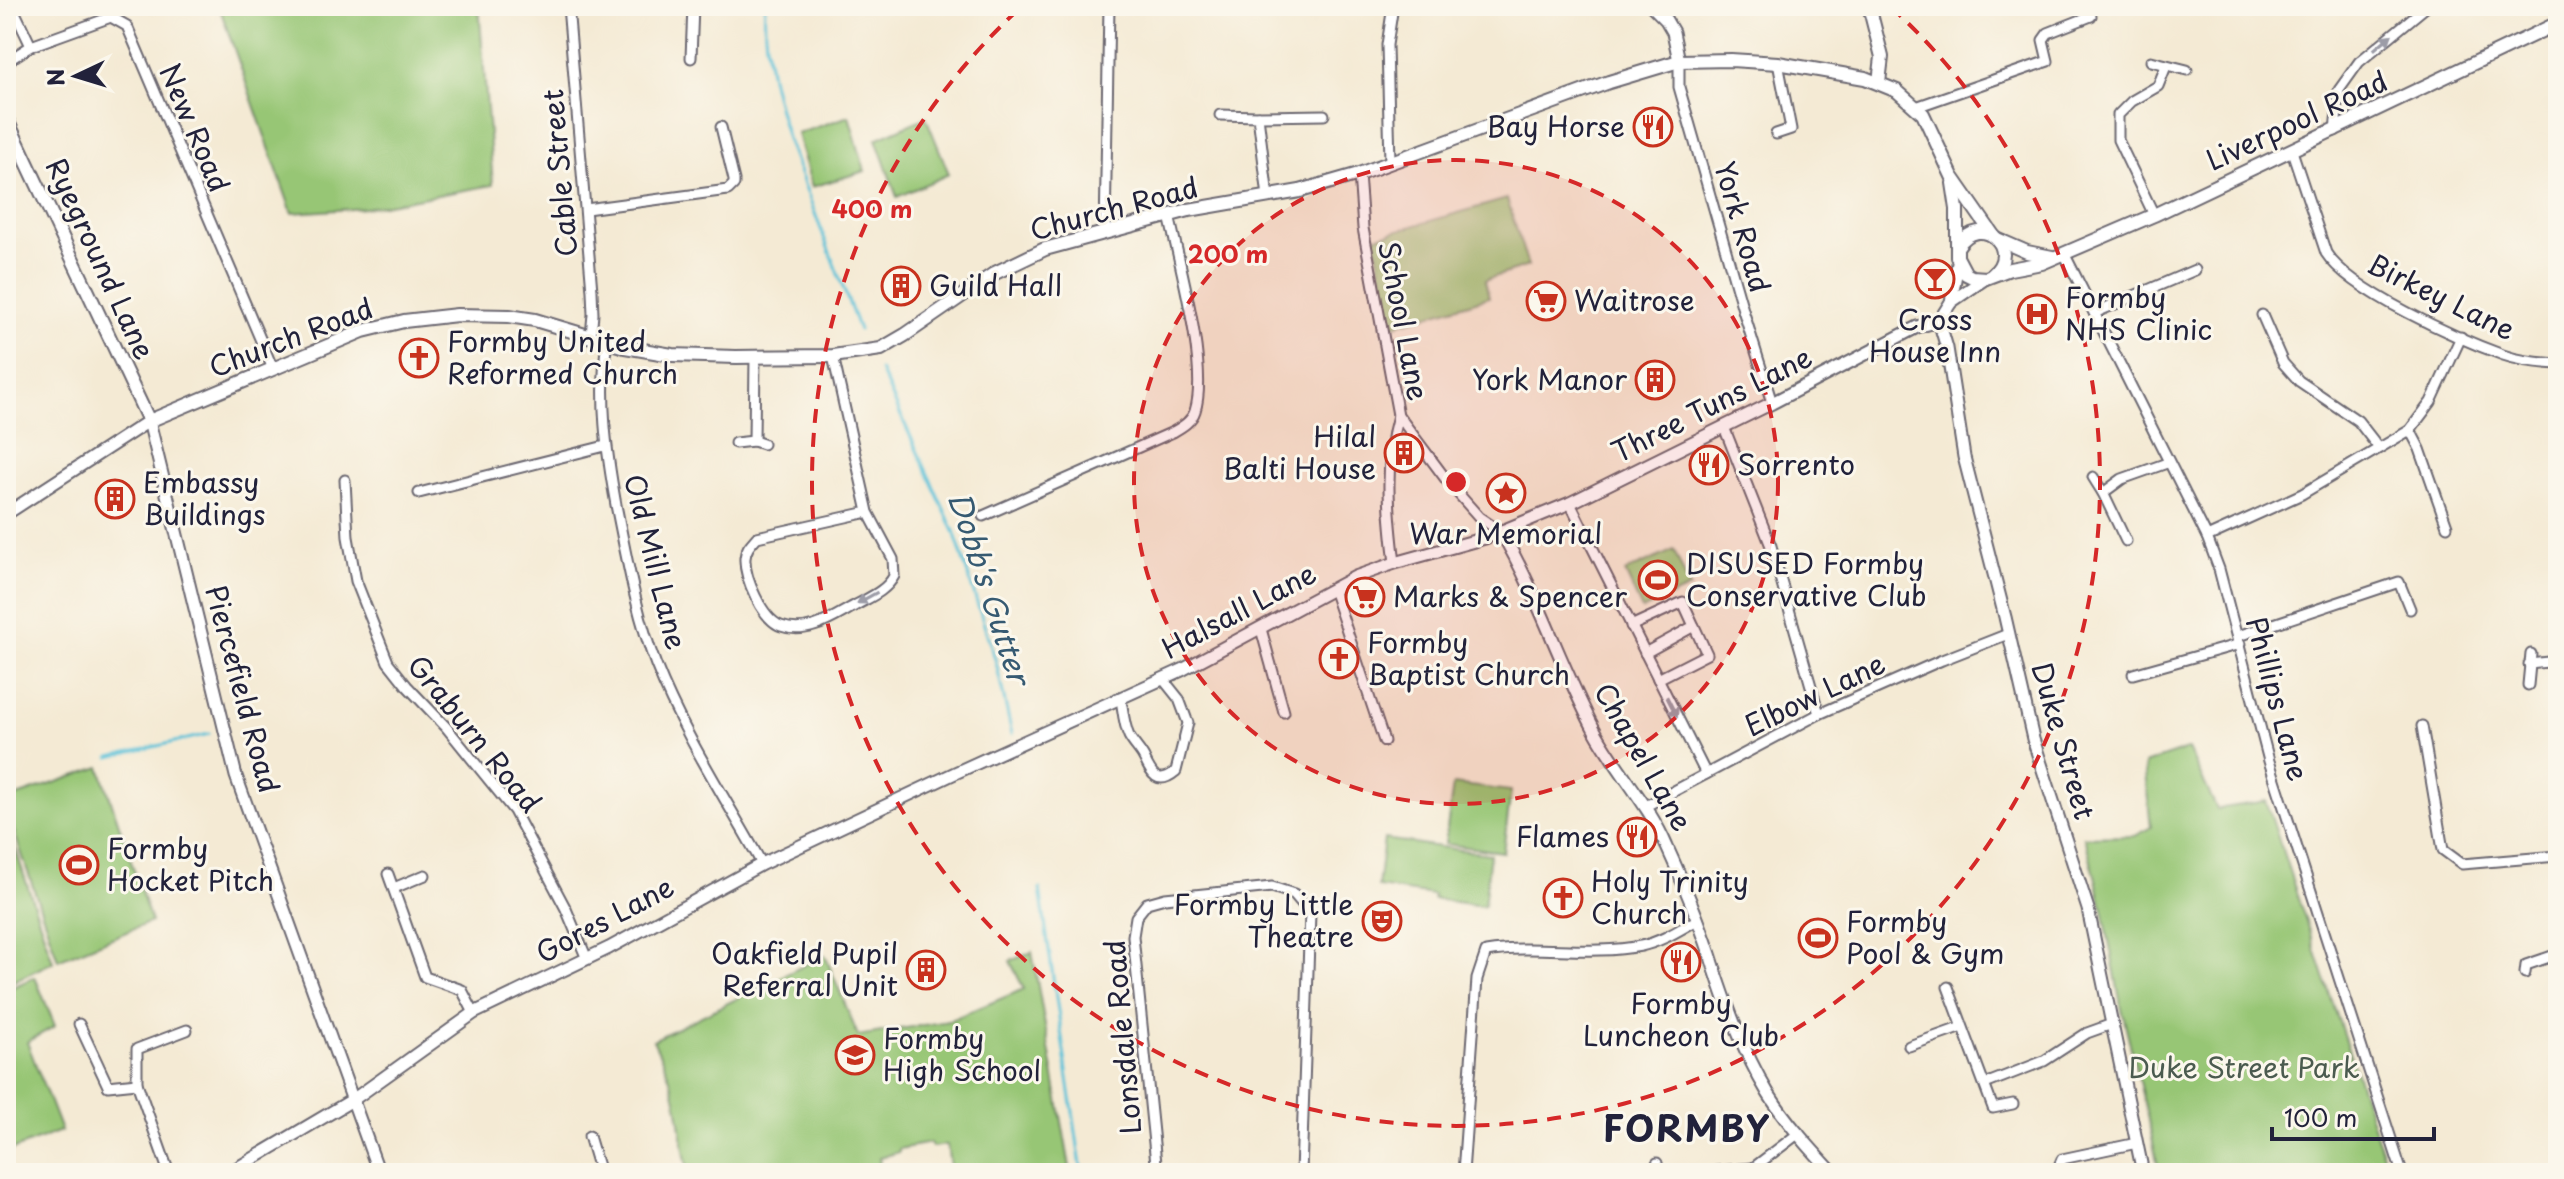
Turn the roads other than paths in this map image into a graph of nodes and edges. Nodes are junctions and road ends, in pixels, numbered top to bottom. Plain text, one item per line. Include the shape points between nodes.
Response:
1 (12, 6) edge
2 (568, 6) edge
3 (693, 6) edge
4 (1109, 6) edge
5 (1393, 6) edge
6 (1652, 6) edge
7 (1869, 6) edge
8 (2427, 6) edge
9 (2091, 16) dead end
10 (2558, 23) edge
11 (31, 46) junction
12 (691, 58) dead end
13 (1679, 61) junction
14 (2151, 61) dead end
15 (6, 62) edge
16 (1778, 63) junction
17 (2166, 66) junction
18 (2187, 70) dead end
19 (1879, 82) junction
20 (1916, 107) junction
21 (1220, 115) dead end
22 (1324, 115) dead end
23 (1258, 116) junction
24 (6, 118) edge
25 (721, 127) dead end
26 (2335, 131) junction
27 (1776, 134) dead end
28 (2292, 151) junction
29 (1390, 162) junction
30 (1359, 174) junction
31 (1952, 176) junction
32 (1268, 197) junction
33 (586, 209) junction
34 (1169, 215) junction
35 (2154, 215) junction
36 (1105, 232) junction
37 (1995, 237) junction
38 (1958, 246) junction
39 (2060, 256) junction
40 (1958, 263) junction
41 (2195, 270) dead end
42 (1989, 276) junction
43 (1951, 302) junction
44 (2094, 313) junction
45 (2262, 315) dead end
46 (1939, 321) junction
47 (591, 336) junction
48 (2461, 337) junction
49 (607, 341) junction
50 (833, 356) junction
51 (755, 357) junction
52 (2558, 364) edge
53 (273, 369) junction
54 (1772, 403) junction
55 (1398, 415) junction
56 (149, 421) junction
57 (1724, 427) junction
58 (2410, 430) junction
59 (735, 443) dead end
60 (605, 446) junction
61 (2379, 448) junction
62 (2167, 463) junction
63 (2093, 477) dead end
64 (345, 480) dead end
65 (419, 493) dead end
66 (2103, 493) junction
67 (1570, 503) junction
68 (868, 512) junction
69 (6, 514) edge
70 (983, 516) dead end
71 (2447, 526) dead end
72 (1501, 532) junction
73 (2207, 537) junction
74 (1485, 538) joint
75 (2126, 541) dead end
76 (1395, 563) junction
77 (1333, 589) junction
78 (2410, 609) dead end
79 (1631, 626) junction
80 (1694, 626) junction
81 (1261, 629) junction
82 (2008, 634) junction
83 (2239, 640) junction
84 (1645, 653) junction
85 (2558, 661) edge
86 (2133, 674) dead end
87 (1163, 679) junction
88 (1658, 679) junction
89 (2528, 685) dead end
90 (1121, 699) junction
91 (1284, 712) dead end
92 (1819, 714) junction
93 (2422, 726) dead end
94 (1384, 741) dead end
95 (1021, 743) joint
96 (1706, 774) junction
97 (1646, 806) junction
98 (2558, 856) edge
99 (762, 864) junction
100 (388, 874) dead end
101 (425, 875) dead end
102 (394, 888) junction
103 (1697, 920) junction
104 (2558, 954) edge
105 (587, 959) junction
106 (2525, 973) dead end
107 (1948, 987) dead end
108 (474, 1013) junction
109 (79, 1024) dead end
110 (2112, 1024) junction
111 (1962, 1027) junction
112 (187, 1030) dead end
113 (1909, 1046) dead end
114 (137, 1083) junction
115 (1985, 1084) junction
116 (354, 1099) junction
117 (2013, 1104) dead end
118 (1799, 1133) junction
119 (589, 1136) dead end
120 (2137, 1143) junction
121 (169, 1173) edge
122 (229, 1173) edge
123 (379, 1173) edge
124 (600, 1173) edge
125 (1157, 1173) edge
126 (1301, 1173) edge
127 (1463, 1173) edge
128 (1697, 1173) edge
129 (1833, 1173) edge
130 (2056, 1173) edge
131 (2143, 1173) edge
132 (2402, 1173) edge

1 - 11 street
2 - 33 street, Cable Street
3 - 12 street
4 - 36 street
5 - 29 street via 1387,45
6 - 13 street via 1673,32
7 - 19 main road via 1882,57
26 -> 8 street via 2339,90 2359,62
9 - 20 street via 2048,33 2043,40 2048,61
10 - 26 main road, Liverpool Road
11 - 15 street, New Road
11 - 53 street, New Road via 111,17 127,26
13 - 16 main road, Church Road
13 - 29 main road, Church Road
13 - 54 street, York Road via 1679,87
14 - 17 street
16 - 19 main road, Church Road
16 - 27 street via 1791,129
17 - 18 street
17 - 35 street via 2158,86 2118,115 2118,140
19 - 20 main road
20 - 31 main road
21 - 23 street
22 - 23 street
23 - 32 street
24 - 56 main road, Ryeground Lane
25 - 33 street via 734,180 728,190
26 - 28 main road, Liverpool Road
28 - 35 main road, Liverpool Road
28 - 48 street, Birkey Lane via 2333,265 2364,288
29 - 30 main road, Church Road
30 - 32 main road, Church Road
30 - 55 street, School Lane via 1363,228
31 - 37 main road
31 - 38 main road
32 - 34 main road, Church Road
33 - 47 street, Cable Street
34 - 36 main road, Church Road
34 - 70 street via 1198,367 1194,415 1173,432
35 - 39 main road, Liverpool Road
36 - 50 main road, Church Road via 1009,265 881,349
37 - 38 main road via 1973,232
37 - 39 main road via 2027,252
37 - 42 main road via 2003,258
38 - 40 main road
39 - 42 main road, Liverpool Road
39 - 44 street, Phillips Lane
40 - 42 main road via 1972,277
40 - 43 street
41 - 44 street
42 - 43 street
43 - 46 street
44 - 62 street, Phillips Lane
45 - 61 street via 2283,363 2299,381 2358,421
46 - 54 street, Three Tuns Lane via 1917,327
46 - 82 street, Duke Street via 1964,457
47 - 49 main road, Church Road
47 - 53 main road, Church Road via 509,316 457,315 363,331
48 - 52 street, Birkey Lane via 2505,356
48 - 58 street via 2431,402
49 - 51 main road, Church Road via 648,352
49 - 60 street, Old Mill Lane
50 - 51 main road, Church Road
50 - 68 street
51 - 59 street via 758,442
53 - 56 main road, Church Road
54 - 57 street, Three Tuns Lane
55 - 72 street, School Lane via 1458,494
55 - 76 street via 1387,480
56 - 69 street
56 - 116 street, Piercefield Road via 236,776
57 - 67 street, Three Tuns Lane
57 - 92 street via 1771,546
58 - 61 street
58 - 71 street
60 - 65 street
60 - 99 street, Old Mill Lane via 637,606 657,666
61 - 73 street via 2302,494
62 - 66 street via 2122,479
62 - 73 street, Phillips Lane
63 - 66 street
64 - 105 street, Graburn Road via 356,581 388,662 514,811
66 - 75 street
67 - 72 street, Three Tuns Lane
67 - 79 street
68 -> 68 street via 893,559 894,576 884,590 819,625 780,626 768,616 746,568 745,556 757,537
72 - 74 street, Three Tuns Lane
72 - 97 street, Chapel Lane via 1594,728
73 - 83 street, Phillips Lane
74 - 76 street, Halsall Lane
76 - 77 street, Halsall Lane
77 - 81 street, Halsall Lane
77 - 94 street
78 - 83 street via 2399,582
79 - 80 street via 1683,602
79 - 84 street
80 - 84 street
80 - 88 street via 1707,654
81 - 87 street, Halsall Lane
81 - 91 street
82 - 92 street, Elbow Lane
82 - 110 street, Duke Street via 2033,739 2088,909
83 - 86 street
83 - 132 street, Phillips Lane via 2269,761
84 - 88 street
85 - 89 street via 2530,659
87 - 90 street, Halsall Lane
87 - 90 street via 1181,704 1188,728 1176,771 1169,776 1149,773 1127,731
88 -> 96 street
90 - 95 street, Halsall Lane
92 - 96 street, Elbow Lane
93 - 98 street via 2443,850 2462,864
95 - 99 street, Gores Lane
96 - 97 street, Elbow Lane
97 - 103 street, Chapel Lane
99 - 105 street, Gores Lane
100 - 102 street
101 - 102 street
102 - 108 street via 425,977 462,990
103 - 118 street, Chapel Lane via 1749,1057
103 - 127 street via 1643,946 1486,952 1477,979
104 - 106 street via 2526,965
105 - 108 street, Gores Lane
107 - 111 street
108 - 116 street, Gores Lane
109 - 114 street via 108,1086
110 - 115 street via 2087,1033 2044,1061
110 - 120 street, Duke Street
111 - 113 street
111 - 115 street
112 - 114 street via 137,1049
114 - 121 street
115 - 117 street via 1993,1108
116 - 122 street, Gores Lane
116 - 123 street, Piercefield Road
118 - 128 street via 1753,1168
118 - 129 street, Chapel Lane
119 - 124 street
120 - 130 street via 2062,1159
120 - 131 street, Duke Street
125 - 126 street, Lonsdale Road via 1133,936 1136,917 1147,903 1165,898 1272,887 1294,894 1310,913

